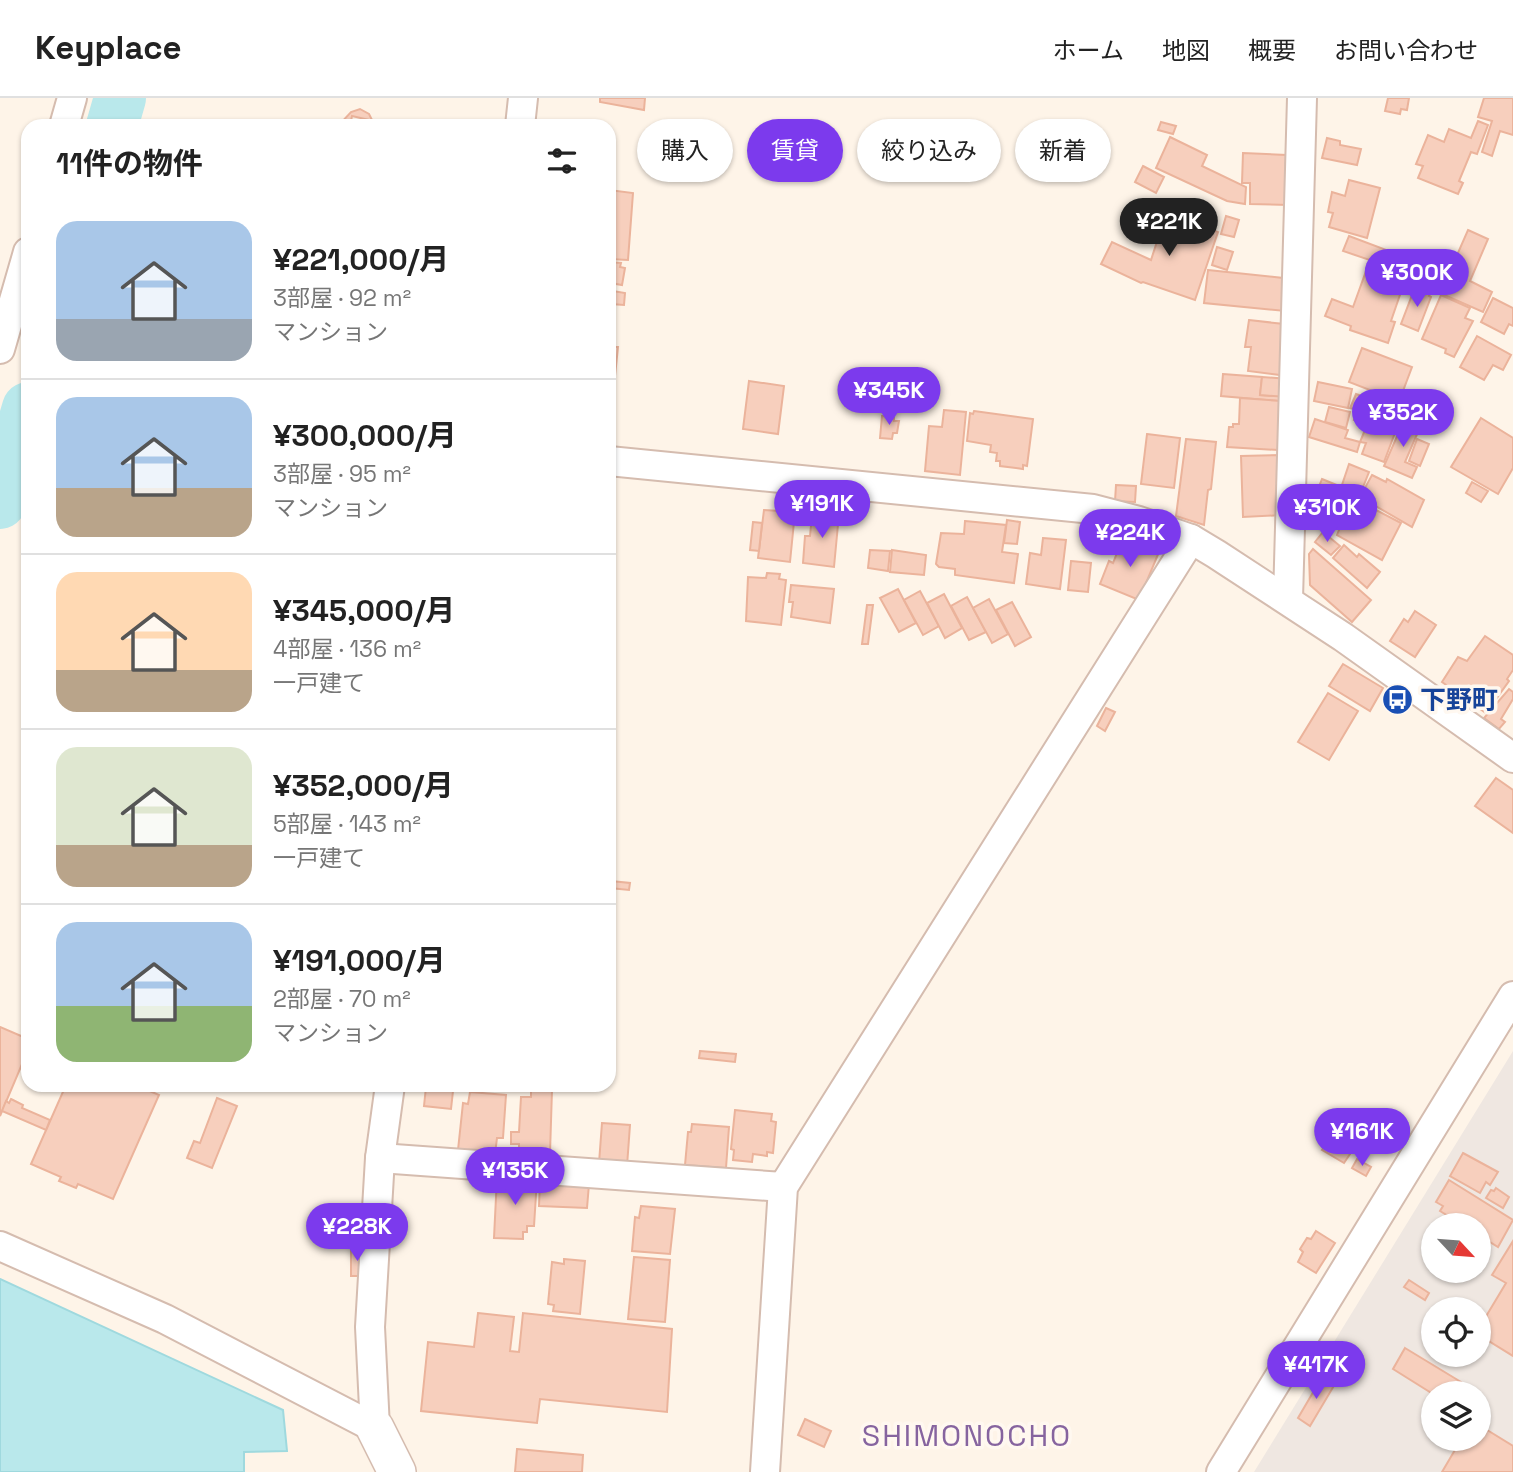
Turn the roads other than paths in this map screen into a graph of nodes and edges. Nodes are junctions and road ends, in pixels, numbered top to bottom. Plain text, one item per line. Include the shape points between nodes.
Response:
1 (72, 98) edge
2 (523, 98) edge
3 (1302, 98) edge
4 (66, 119) edge
5 (521, 119) edge
6 (21, 276) edge
7 (0, 349) edge
8 (616, 462) edge
9 (1191, 539) junction
10 (1288, 599) junction
11 (1513, 758) edge
12 (1513, 996) edge
13 (389, 1092) edge
14 (380, 1158) junction
15 (783, 1187) junction
16 (0, 1246) edge
17 (375, 1428) junction
18 (397, 1472) edge
19 (765, 1472) edge
20 (1221, 1472) edge

1 - 4 street
2 - 5 street
3 - 10 street
6 - 7 street
8 - 9 street via 1093,509
9 - 10 street
9 - 15 street
10 - 11 street
12 - 20 street
13 - 14 street
14 - 15 street
14 - 17 street via 370,1326
15 - 19 street
16 - 17 street via 165,1319
17 - 18 street

